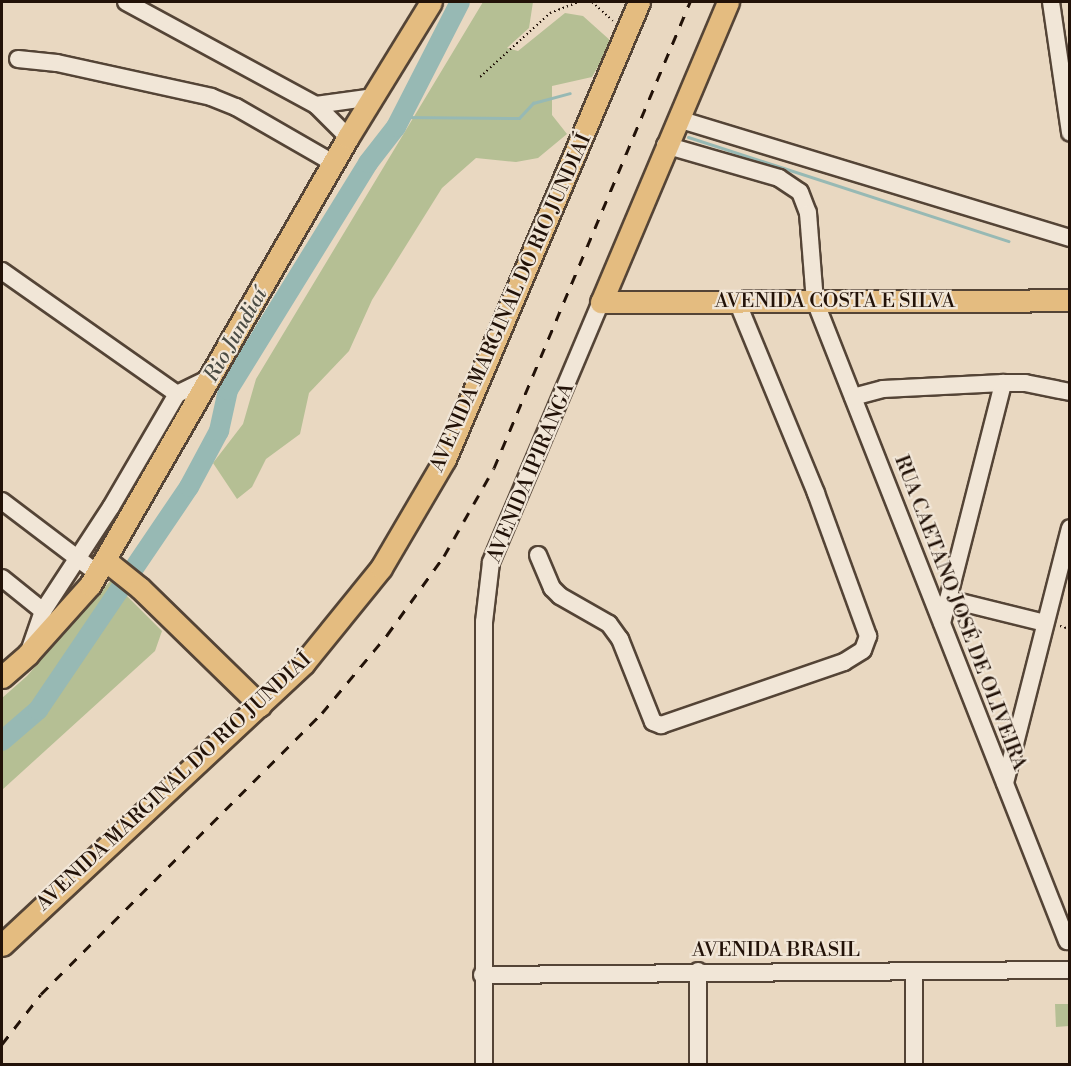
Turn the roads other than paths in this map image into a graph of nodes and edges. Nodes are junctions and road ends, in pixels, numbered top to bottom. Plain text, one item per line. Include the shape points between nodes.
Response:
1 (126, 2) edge
2 (431, 2) edge
3 (639, 2) edge
4 (728, 2) edge
5 (1051, 2) edge
6 (18, 59) dead end
7 (1067, 94) edge
8 (374, 97) junction
9 (316, 105) junction
10 (672, 132) junction
11 (1070, 134) edge
12 (348, 137) junction
13 (334, 164) junction
14 (1070, 238) edge
15 (2, 271) edge
16 (1070, 300) edge
17 (737, 301) junction
18 (815, 301) junction
19 (602, 302) junction
20 (211, 378) junction
21 (1003, 383) junction
22 (1070, 392) edge
23 (177, 394) junction
24 (853, 398) junction
25 (2, 501) edge
26 (111, 507) junction
27 (131, 518) junction
28 (1070, 528) edge
29 (87, 539) junction
30 (538, 555) dead end
31 (76, 557) junction
32 (107, 563) junction
33 (2, 578) edge
34 (948, 599) junction
35 (43, 611) junction
36 (942, 623) junction
37 (1045, 623) junction
38 (28, 654) junction
39 (2, 677) edge
40 (260, 705) junction
41 (1005, 783) junction
42 (1068, 936) edge
43 (2, 945) edge
44 (1068, 970) edge
45 (698, 971) junction
46 (914, 971) junction
47 (482, 975) junction
48 (483, 1065) edge
49 (698, 1065) edge
50 (914, 1065) edge

1 - 9 street
2 - 8 main road
3 - 40 main road, AVENIDA MARGINAL DO RIO JUNDIAÍ via 445,459 381,568 304,663
4 - 10 main road, AVENIDA IPIRANGA
5 - 7 street
6 - 13 street via 57,63 211,97 236,107
7 - 11 street
8 - 9 street
8 - 12 main road
9 - 12 street
10 - 14 street
10 - 18 street, RUA CAETANO JOSÉ DE OLIVEIRA via 779,178 800,192 808,213
10 - 19 main road, AVENIDA IPIRANGA
12 - 13 main road
13 - 20 main road
15 - 23 street
16 - 18 main road, AVENIDA COSTA E SILVA
17 - 18 main road, AVENIDA COSTA E SILVA
17 - 19 main road, AVENIDA COSTA E SILVA
17 - 30 street via 816,493 868,636 863,650 844,662 661,725 653,722 620,639 609,624 560,597
18 - 24 street, RUA CAETANO JOSÉ DE OLIVEIRA
19 - 47 street, AVENIDA IPIRANGA via 491,562 484,622
20 - 23 street
20 - 27 main road
21 - 22 street via 1036,384
21 - 24 street via 883,389
21 - 34 street
23 - 26 street
24 - 36 street, RUA CAETANO JOSÉ DE OLIVEIRA
25 - 31 street
26 - 27 street
26 - 29 street
27 - 32 main road
28 - 37 street
29 - 31 street
29 - 32 street
31 - 32 street
31 - 35 street
32 - 38 main road
32 - 40 main road via 140,588
33 - 35 street
34 - 36 street
34 - 37 street
35 - 38 street
36 - 41 street, RUA CAETANO JOSÉ DE OLIVEIRA
37 - 41 street
38 - 39 main road
40 - 43 main road, AVENIDA MARGINAL DO RIO JUNDIAÍ
41 - 42 street, RUA CAETANO JOSÉ DE OLIVEIRA
42 - 44 street
44 - 46 street, AVENIDA BRASIL
45 - 46 street, AVENIDA BRASIL
45 - 47 street, AVENIDA BRASIL
45 - 49 street
46 - 50 street
47 - 48 street, AVENIDA IPIRANGA

